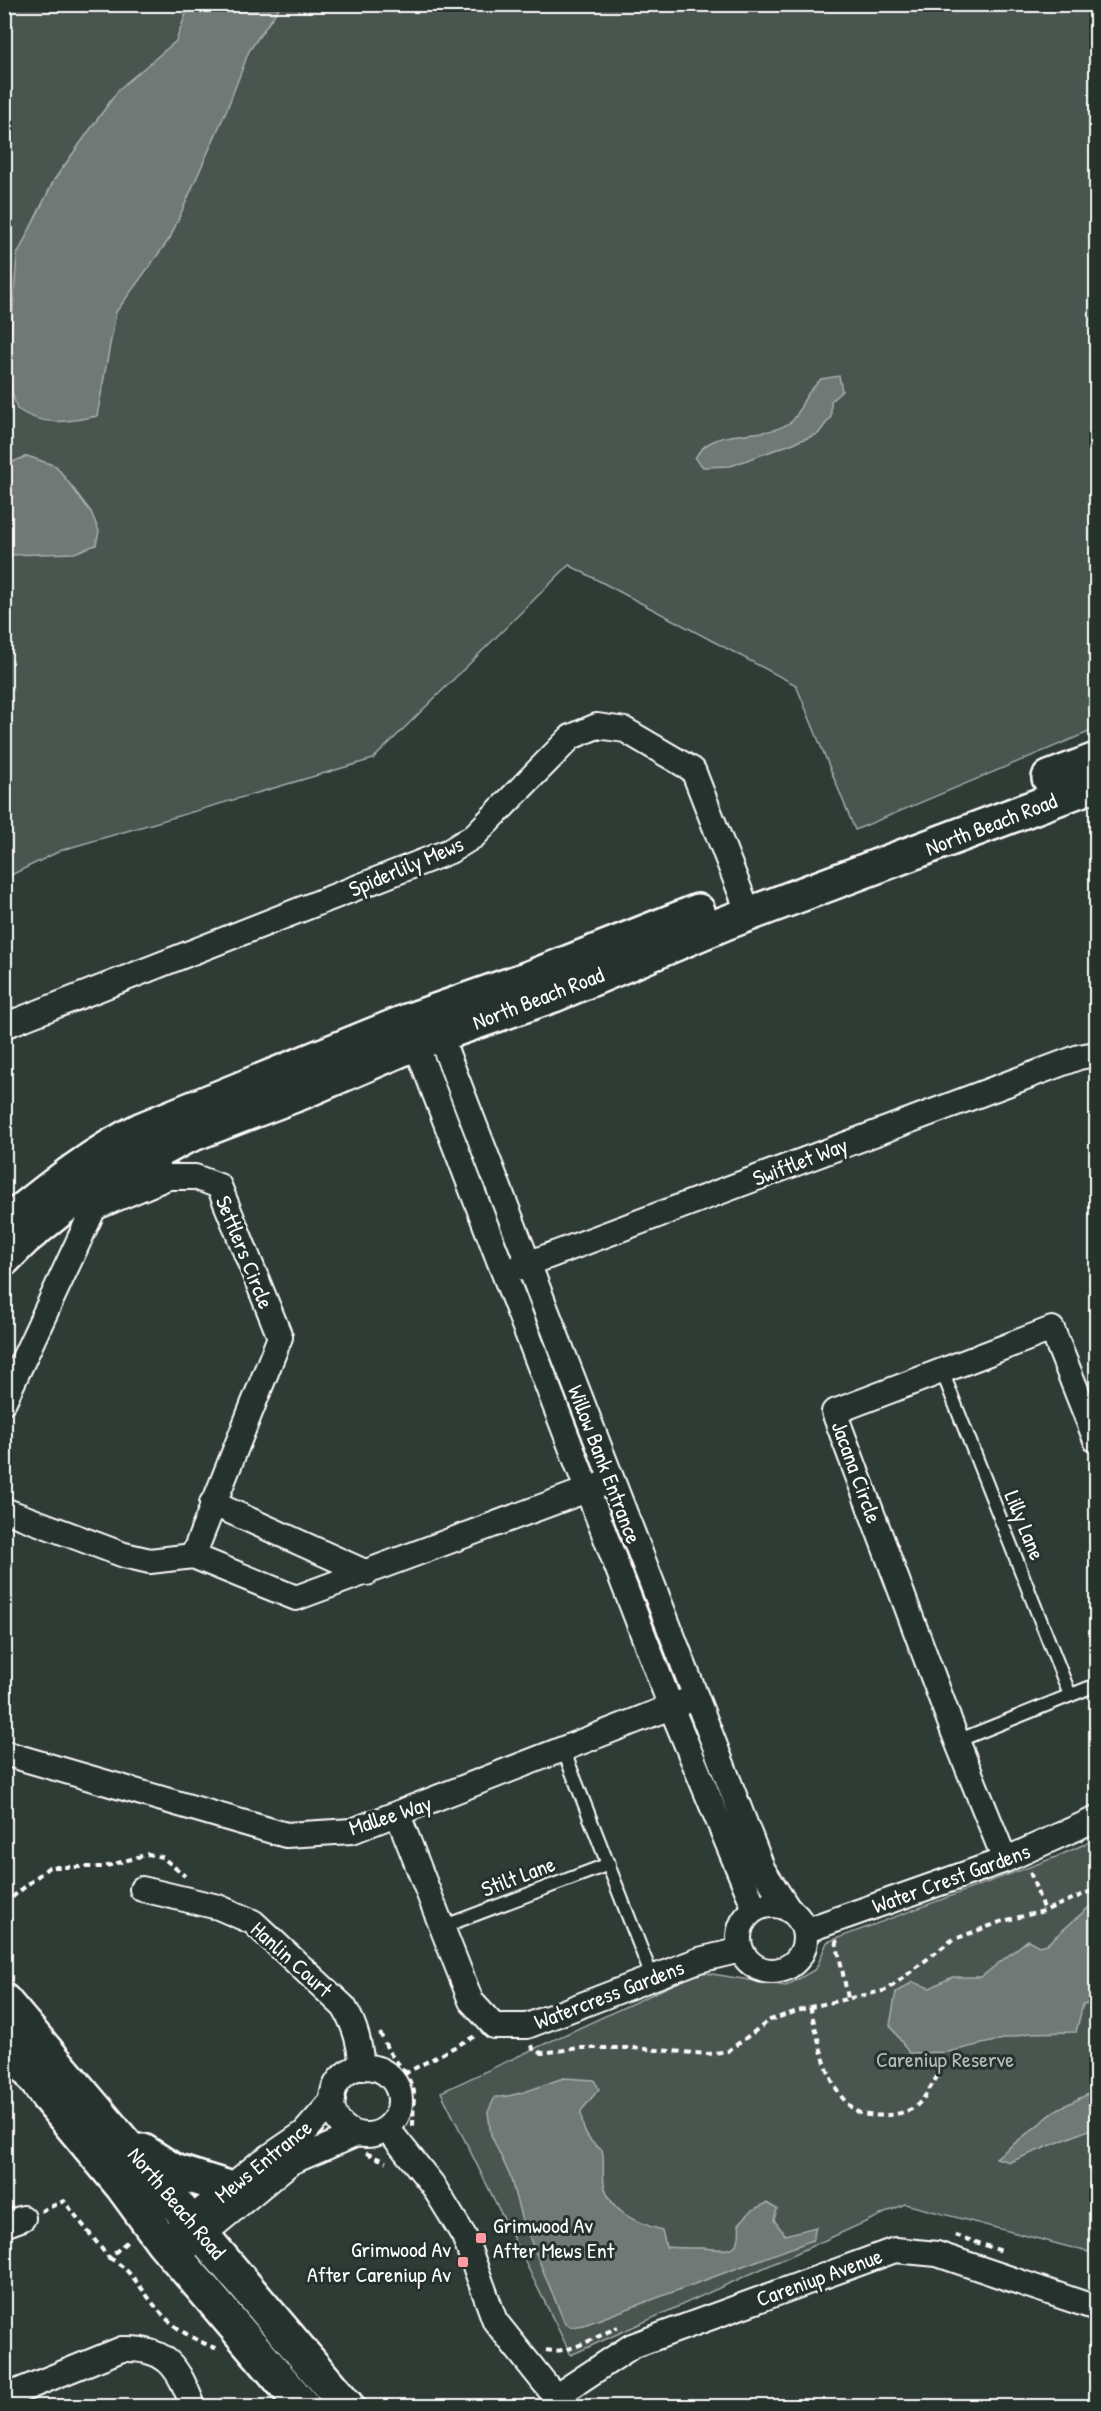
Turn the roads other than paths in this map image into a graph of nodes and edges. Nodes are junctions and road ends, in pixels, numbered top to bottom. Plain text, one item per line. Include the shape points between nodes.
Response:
1 (1096, 760) edge
2 (1096, 784) edge
3 (746, 905) junction
4 (4, 1026) edge
5 (423, 1028) junction
6 (1096, 1054) edge
7 (4, 1226) edge
8 (4, 1259) edge
9 (528, 1263) junction
10 (504, 1272) junction
11 (942, 1371) junction
12 (4, 1401) edge
13 (1096, 1440) edge
14 (612, 1482) junction
15 (587, 1489) junction
16 (212, 1503) junction
17 (4, 1510) edge
18 (193, 1556) junction
19 (368, 1573) junction
20 (1096, 1685) edge
21 (1070, 1695) junction
22 (696, 1697) junction
23 (671, 1707) junction
24 (957, 1741) junction
25 (563, 1749) junction
26 (4, 1753) edge
27 (398, 1815) junction
28 (1096, 1820) edge
29 (1014, 1856) junction
30 (609, 1864) junction
31 (142, 1889) dead end
32 (755, 1909) junction
33 (789, 1910) junction
34 (442, 1927) junction
35 (804, 1931) junction
36 (741, 1950) junction
37 (652, 1977) junction
38 (4, 2001) edge
39 (4, 2036) edge
40 (362, 2068) junction
41 (333, 2100) junction
42 (387, 2128) junction
43 (119, 2136) junction
44 (357, 2142) junction
45 (229, 2188) junction
46 (197, 2227) junction
47 (157, 2246) junction
48 (1096, 2308) edge
49 (4, 2397) edge
50 (559, 2402) edge
51 (193, 2406) edge
52 (303, 2406) edge
53 (347, 2406) edge

1 - 3 main road, North Beach Road
2 - 3 main road, North Beach Road
3 - 4 street, Spiderlily Mews via 693,770 625,730 597,726 571,737 474,836 450,851
3 - 5 main road, North Beach Road via 529,978
5 - 7 main road, North Beach Road via 124,1138 59,1180
5 - 8 main road, North Beach Road via 300,1093 146,1156 80,1194
5 - 9 street, Willow Bank Entrance
5 - 10 street, Willow Bank Entrance
6 - 9 street, Swiftlet Way via 1079,1057
9 - 10 street, Swiftlet Way
9 - 14 street, Willow Bank Entrance
10 - 15 street, Willow Bank Entrance
11 - 13 street, Jacana Circle via 1052,1329
11 - 21 lane, Lilly Lane
11 - 24 street, Jacana Circle via 834,1412
12 - 16 street, Settlers Circle via 94,1208 168,1177 195,1177 219,1186 280,1337
14 - 15 street
14 - 22 street, Willow Bank Entrance
15 - 19 street
15 - 23 street, Willow Bank Entrance
16 - 18 street, Settlers Circle
16 - 19 street
17 - 18 street via 124,1555 150,1561
18 - 19 street via 296,1598
20 - 21 lane
21 - 24 lane
22 - 23 street, Mallee Way
22 - 33 street, Willow Bank Entrance via 763,1870
23 - 25 street, Mallee Way
23 - 32 street, Willow Bank Entrance
24 - 29 street, Jacana Circle
25 - 27 street, Mallee Way
25 - 30 lane
26 - 27 street, Mallee Way via 286,1835 352,1831
27 - 34 street
28 - 29 street, Water Crest Gardens
29 - 35 street, Water Crest Gardens
30 - 34 lane, Stilt Lane
30 - 37 lane
31 - 40 street, Hanlin Court via 218,1907 253,1922 344,2007 360,2043
32 - 33 street via 778,1905
32 - 36 street via 740,1927
33 - 35 street
34 - 37 street, Watercress Gardens via 471,2001 494,2026 527,2026
35 - 36 street via 802,1953 786,1968 765,1971 746,1960
36 - 37 street, Watercress Gardens
38 - 43 main road, North Beach Road
39 - 47 main road, North Beach Road via 47,2096 122,2186
40 - 41 street via 345,2075
40 - 42 street via 383,2072 398,2088 399,2110
41 - 44 street via 339,2121
41 - 45 street, Mews Entrance via 304,2133
42 - 44 street
42 - 50 street via 432,2184 464,2236 495,2321
43 - 45 main road via 174,2171
43 - 46 main road, North Beach Road
44 - 46 street, Mews Entrance via 291,2162
45 - 46 street, Mews Entrance
46 - 47 street, Mews Entrance
46 - 53 main road, North Beach Road
47 - 52 main road, North Beach Road
48 - 50 street, Careniup Avenue via 937,2254 895,2250 632,2346
49 - 51 street via 122,2349 142,2348 166,2358 180,2372

